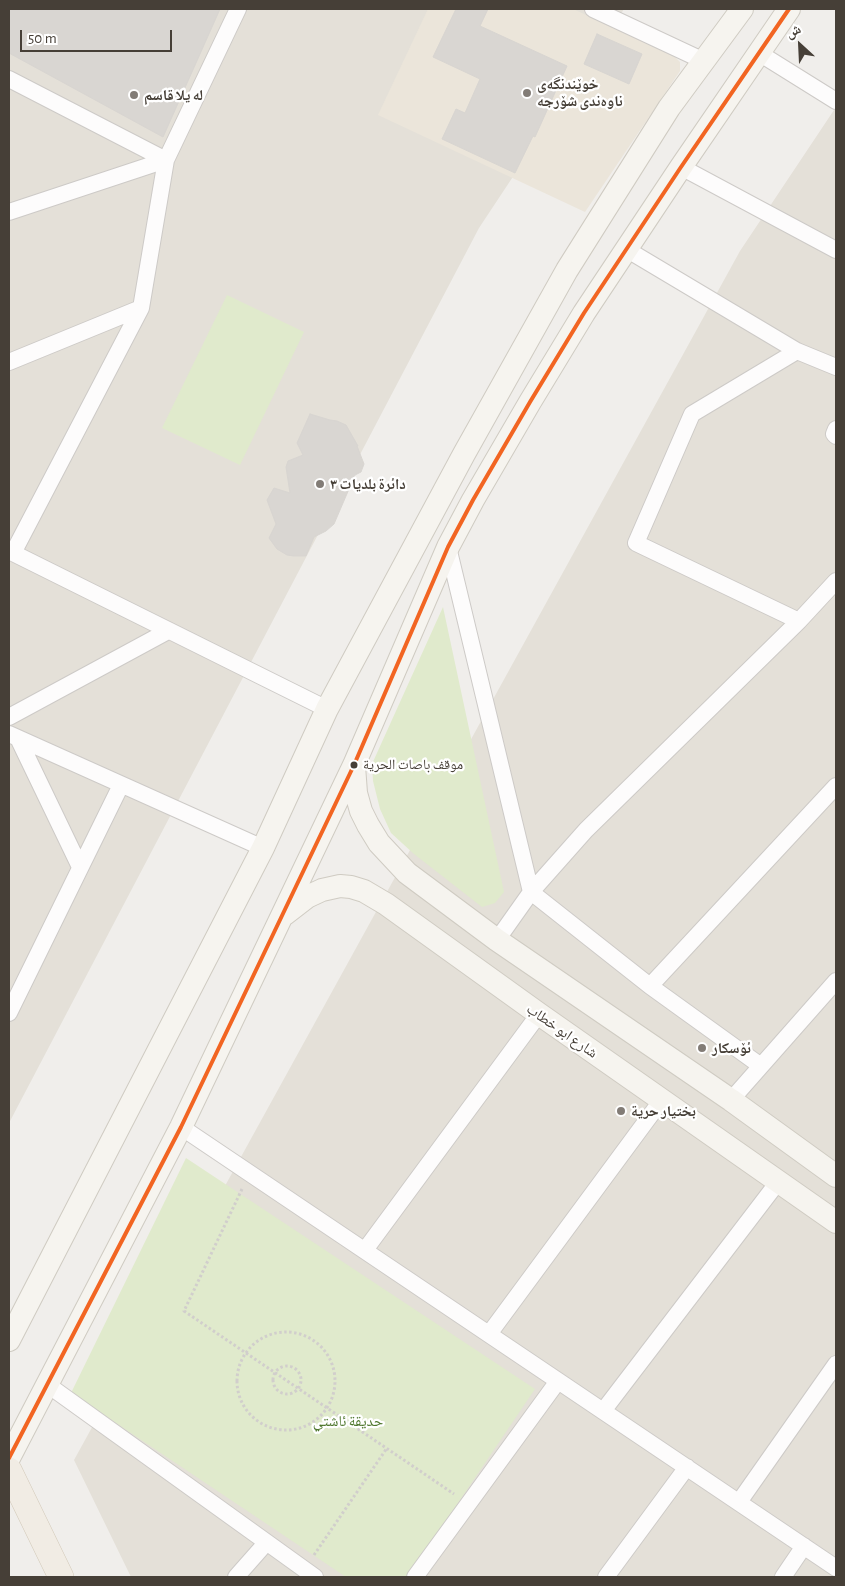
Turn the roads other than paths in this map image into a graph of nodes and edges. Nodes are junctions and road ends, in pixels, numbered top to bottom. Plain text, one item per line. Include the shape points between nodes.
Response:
1 (238, 9) edge
2 (592, 9) edge
3 (742, 9) edge
4 (790, 9) edge
5 (759, 53) junction
6 (704, 61) junction
7 (9, 79) edge
8 (836, 101) edge
9 (166, 160) junction
10 (681, 167) junction
11 (9, 212) edge
12 (626, 249) junction
13 (836, 250) edge
14 (141, 308) junction
15 (797, 351) junction
16 (9, 362) edge
17 (836, 367) edge
18 (836, 429) edge
19 (836, 436) edge
20 (448, 547) junction
21 (11, 552) edge
22 (836, 581) edge
23 (799, 621) junction
24 (168, 631) junction
25 (327, 709) junction
26 (9, 717) edge
27 (14, 736) edge
28 (354, 765) junction
29 (121, 785) junction
30 (836, 786) edge
31 (263, 848) junction
32 (80, 867) junction
33 (408, 874) junction
34 (531, 892) junction
35 (386, 904) junction
36 (282, 917) junction
37 (497, 940) junction
38 (836, 981) edge
39 (650, 986) junction
40 (9, 1013) edge
41 (538, 1014) junction
42 (761, 1066) junction
43 (731, 1100) junction
44 (661, 1101) junction
45 (181, 1127) junction
46 (836, 1175) edge
47 (778, 1182) junction
48 (836, 1222) edge
49 (365, 1250) junction
50 (489, 1334) junction
51 (9, 1340) edge
52 (836, 1364) edge
53 (558, 1380) junction
54 (48, 1385) junction
55 (603, 1411) junction
56 (9, 1458) edge
57 (687, 1467) junction
58 (9, 1470) edge
59 (739, 1502) junction
60 (266, 1543) junction
61 (804, 1546) junction
62 (836, 1568) edge
63 (309, 1573) edge
64 (61, 1577) edge
65 (236, 1577) edge
66 (415, 1577) edge
67 (606, 1577) edge
68 (783, 1577) edge

1 - 9 street
2 - 6 street
3 - 6 main road
4 - 5 main road
5 - 8 street
5 - 10 main road
6 - 25 main road via 669,108 567,270
7 - 9 street
9 - 11 street
9 - 14 street
10 - 12 main road
10 - 13 street
12 - 15 street
12 - 20 main road via 530,402
14 - 16 street
14 - 21 street
15 - 17 street
15 - 23 street via 692,414 636,543
18 - 19 street
20 - 28 main road
20 - 34 street
21 - 24 street
22 - 23 street
23 - 34 street via 586,830
24 - 25 street
24 - 26 street
25 - 31 main road
27 - 29 street
27 - 32 street
28 - 33 main road via 361,811 379,843
28 - 36 main road
29 - 31 street
29 - 32 street
30 - 39 street
31 - 51 main road
32 - 40 street
33 - 35 main road
33 - 37 main road
34 - 37 street
34 - 39 street
35 - 36 main road, شارع ابو خطاب via 364,891 340,886 307,897
35 - 41 main road, شارع ابو خطاب
36 - 45 main road
37 - 43 main road
38 - 42 street
39 - 42 street
41 - 44 main road, شارع ابو خطاب
41 - 49 street
42 - 43 street
43 - 46 main road
44 - 47 main road, شارع ابو خطاب
44 - 50 street
45 - 49 street
45 - 54 main road
47 - 48 main road, شارع ابو خطاب
47 - 55 street
49 - 50 street
50 - 53 street
52 - 59 street
53 - 55 street
53 - 66 street
54 - 56 main road
54 - 60 street
55 - 57 street
57 - 59 street
57 - 67 street
58 - 64 main road
59 - 61 street
60 - 63 street
60 - 65 street
61 - 62 street
61 - 68 street

